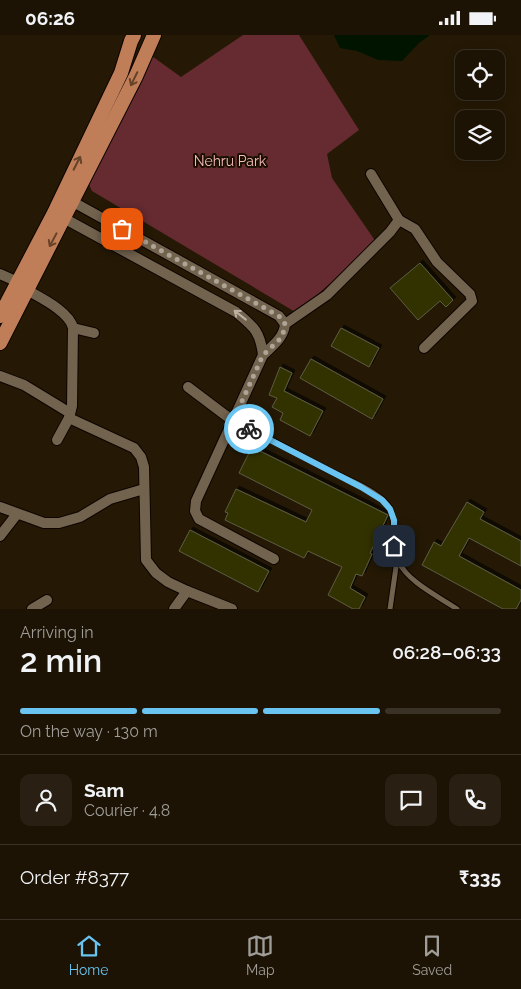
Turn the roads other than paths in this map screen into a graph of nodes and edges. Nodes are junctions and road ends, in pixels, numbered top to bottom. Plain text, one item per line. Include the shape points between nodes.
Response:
1 (134, 35) edge
2 (154, 35) edge
3 (371, 174) dead end
4 (67, 199) junction
5 (59, 216) junction
6 (399, 220) junction
7 (0, 274) edge
8 (22, 286) junction
9 (0, 316) edge
10 (285, 324) junction
11 (73, 328) junction
12 (94, 333) dead end
13 (0, 343) edge
14 (424, 348) dead end
15 (263, 355) junction
16 (0, 375) edge
17 (188, 387) dead end
18 (70, 415) junction
19 (233, 421) junction
20 (57, 440) dead end
21 (144, 489) junction
22 (0, 507) edge
23 (17, 514) junction
24 (0, 537) edge
25 (274, 559) dead end
26 (397, 560) junction
27 (187, 591) junction
28 (47, 600) dead end
29 (32, 609) edge
30 (174, 609) edge
31 (232, 609) edge
32 (390, 609) edge
33 (457, 609) edge

4 -> 1 main road
2 -> 4 main road via 136,76
3 - 6 street
4 - 5 main road
4 - 10 street via 279,316
5 - 8 main road
15 -> 5 street via 257,331 236,312
6 - 10 street via 327,295
6 - 14 street via 415,229 437,262 470,294 472,301
7 - 8 street
8 - 9 main road
8 - 11 street via 66,316
8 - 13 main road
10 - 15 street via 279,340
11 - 12 street
11 - 18 street
15 - 19 street
16 - 18 street via 29,388
17 - 19 street
18 - 20 street
18 - 21 street via 134,449 144,467
19 - 25 street via 196,501 195,511 199,519
19 - 26 lane via 382,500 394,520
21 - 23 street via 110,499 69,521 44,523
21 - 27 street via 146,559 156,573
22 - 23 street
23 - 24 street
26 - 32 lane
26 - 33 lane via 404,571 422,586
27 - 30 street
27 - 31 street
28 - 29 street

